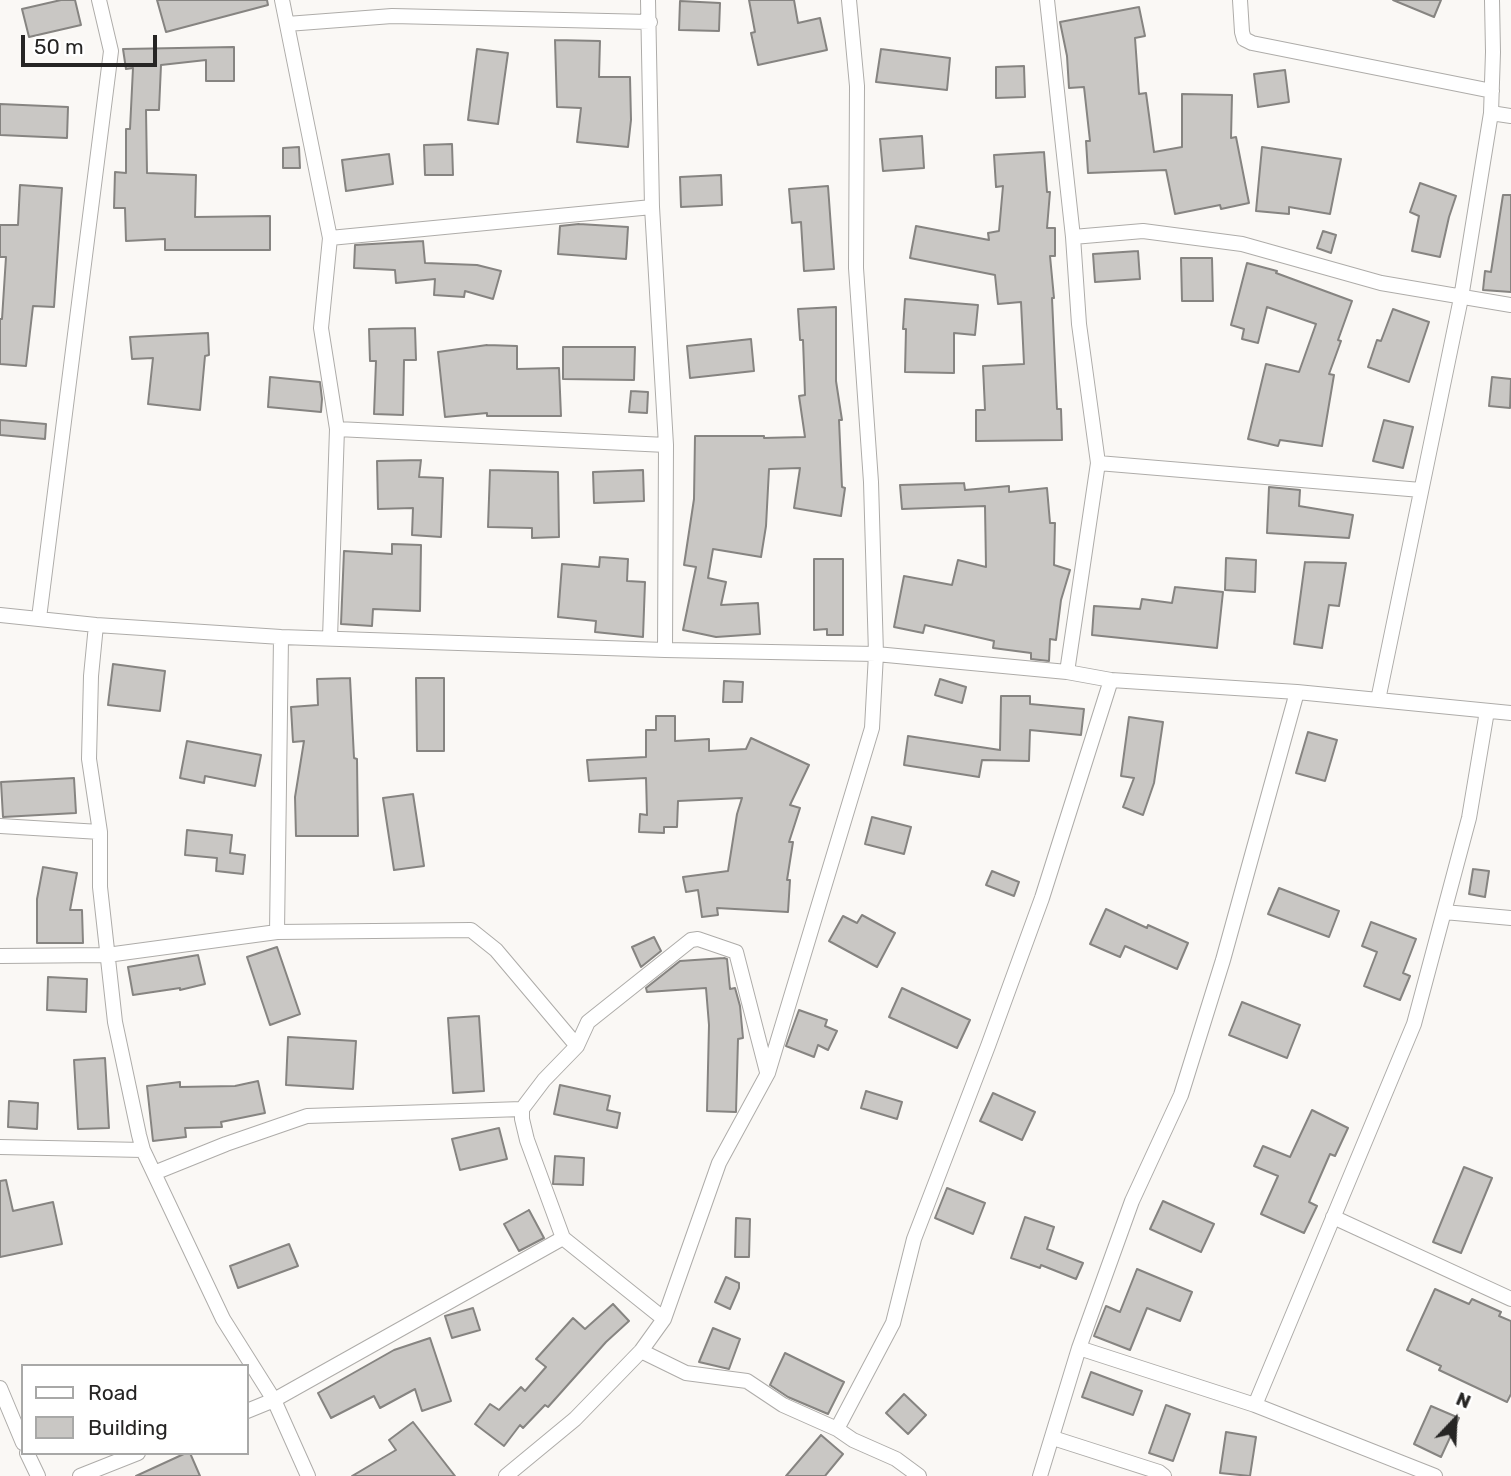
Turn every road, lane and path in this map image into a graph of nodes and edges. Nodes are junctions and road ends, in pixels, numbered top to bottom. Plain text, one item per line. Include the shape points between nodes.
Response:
1 (99, 0) edge
2 (282, 0) edge
3 (648, 0) edge
4 (849, 0) edge
5 (1047, 0) edge
6 (1240, 0) edge
7 (1492, 0) edge
8 (650, 22) junction
9 (288, 24) junction
10 (1492, 92) junction
11 (1491, 113) junction
12 (1511, 116) edge
13 (652, 207) junction
14 (1073, 237) junction
15 (330, 238) junction
16 (1461, 298) junction
17 (1511, 306) edge
18 (337, 429) junction
19 (666, 445) junction
20 (1098, 463) junction
21 (1421, 490) junction
22 (0, 615) edge
23 (39, 618) junction
24 (96, 625) junction
25 (281, 637) junction
26 (330, 638) junction
27 (665, 650) junction
28 (876, 654) junction
29 (1067, 671) junction
30 (1111, 680) junction
31 (1297, 692) junction
32 (1378, 700) junction
33 (1487, 711) junction
34 (1511, 713) edge
35 (0, 826) edge
36 (100, 832) junction
37 (1444, 912) junction
38 (1511, 918) edge
39 (277, 932) junction
40 (107, 955) junction
41 (0, 956) edge
42 (577, 1046) junction
43 (768, 1073) junction
44 (523, 1109) junction
45 (0, 1147) edge
46 (143, 1150) junction
47 (154, 1173) junction
48 (1334, 1217) junction
49 (563, 1238) junction
50 (1511, 1299) edge
51 (664, 1319) junction
52 (1079, 1348) junction
53 (641, 1351) junction
54 (0, 1388) edge
55 (274, 1400) junction
56 (1255, 1405) junction
57 (248, 1410) edge
58 (837, 1429) junction
59 (21, 1438) edge
60 (1053, 1438) junction
61 (28, 1455) edge
62 (133, 1455) edge
63 (38, 1476) edge
64 (80, 1476) edge
65 (308, 1476) edge
66 (506, 1476) edge
67 (919, 1476) edge
68 (1040, 1476) edge
69 (1164, 1476) edge
70 (1435, 1476) edge

1 - 23 street via 111,51
2 - 9 street
3 - 8 street
4 - 28 street via 857,86 856,268 871,482
5 - 14 street
6 - 10 street via 1242,32 1252,43
7 - 10 street
8 - 9 street via 392,16
8 - 13 street
9 - 15 street
10 - 11 street
11 - 12 street
11 - 16 street
13 - 15 street
13 - 19 street
14 - 16 street via 1143,231 1242,244 1381,283
14 - 20 street via 1079,324
15 - 18 street via 321,328
16 - 17 street
16 - 21 street
18 - 19 street
18 - 26 street
19 - 27 street
20 - 21 street
20 - 29 street
21 - 32 street
22 - 23 street
23 - 24 street
24 - 25 street
24 - 36 street via 89,759
25 - 26 street
25 - 39 street
26 - 27 street
27 - 28 street
28 - 29 street
28 - 43 street via 872,728
29 - 30 street
30 - 31 street
30 - 58 street via 1042,898 914,1239 893,1323
31 - 32 street
31 - 52 street via 1181,1095 1132,1201
32 - 33 street
33 - 34 street
33 - 37 street via 1469,818
35 - 36 street
36 - 40 street
37 - 38 street
37 - 48 street via 1414,1024
39 - 40 street
39 - 42 street via 471,930 496,950
40 - 41 street
40 - 46 street via 115,1022
42 - 43 street via 588,1022 698,939 736,952
42 - 44 street
43 - 51 street via 719,1163
44 - 47 street via 307,1116
44 - 49 street via 527,1140
45 - 46 street
46 - 47 street
47 - 55 street via 223,1319
48 - 50 street
48 - 56 street
49 - 51 street
49 - 55 street
51 - 53 street
52 - 56 street
52 - 60 street
53 - 58 street via 687,1373 747,1381 783,1405
53 - 66 street via 575,1419
54 - 59 street
55 - 57 street
55 - 65 street
56 - 70 street
58 - 67 street
60 - 68 street
60 - 69 street
61 - 63 street
62 - 64 street

